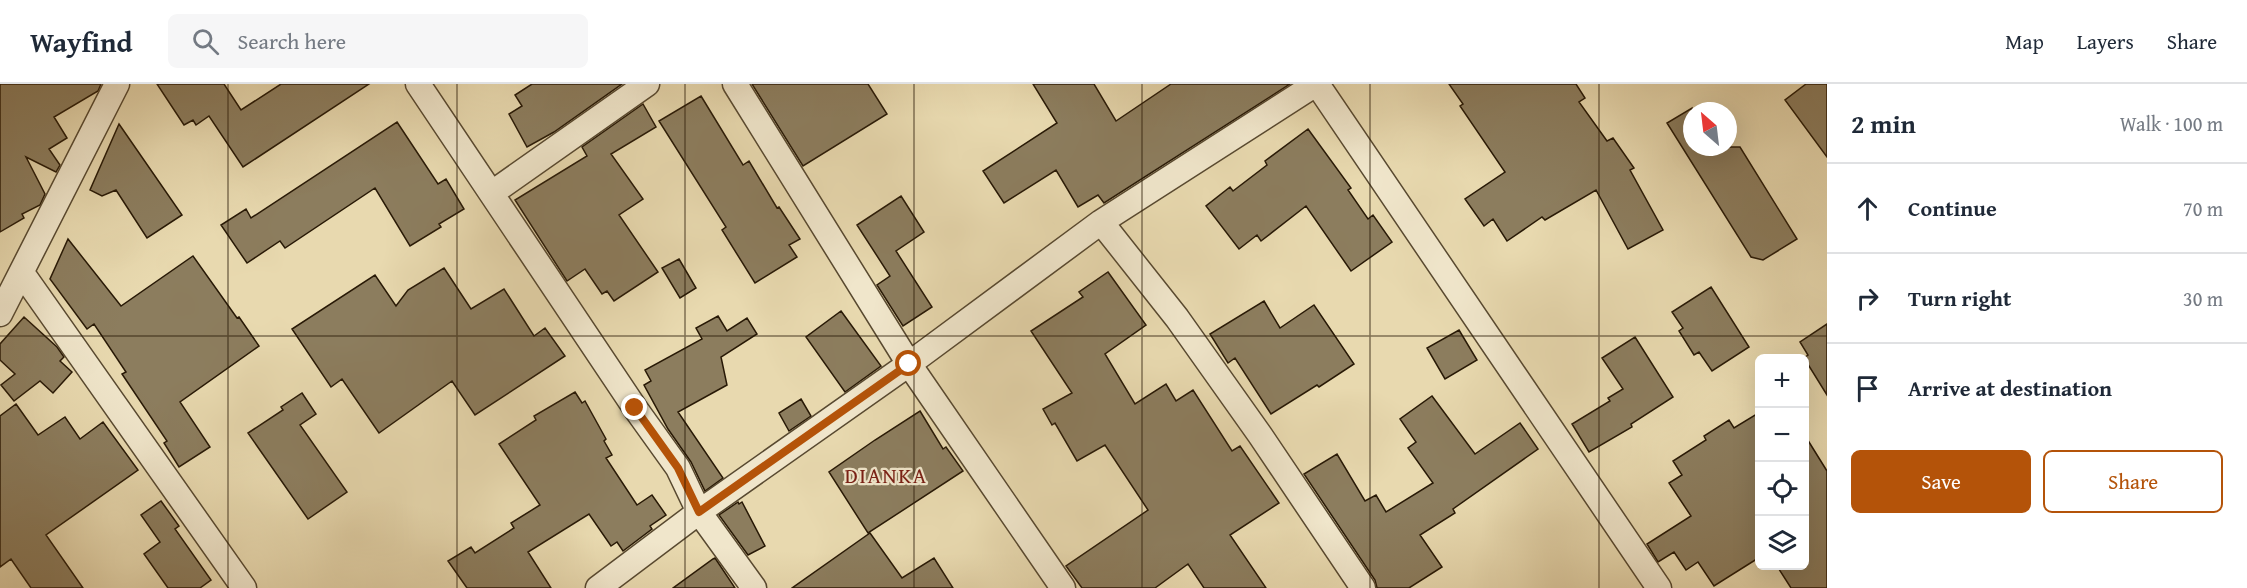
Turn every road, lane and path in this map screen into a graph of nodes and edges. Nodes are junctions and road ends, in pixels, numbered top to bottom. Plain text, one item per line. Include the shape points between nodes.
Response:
1 (117, 84) edge
2 (418, 84) edge
3 (646, 84) edge
4 (735, 84) edge
5 (1317, 84) edge
6 (492, 193) junction
7 (1101, 222) junction
8 (22, 273) junction
9 (0, 314) edge
10 (909, 364) junction
11 (699, 512) junction
12 (244, 588) edge
13 (598, 588) edge
14 (754, 588) edge
15 (1063, 588) edge
16 (1363, 588) edge
17 (1659, 588) edge

1 - 8 street
2 - 6 street
3 - 6 street
4 - 10 street
5 - 7 street
5 - 17 street
6 - 11 street via 678,468
7 - 10 street
7 - 16 street via 1177,318
8 - 9 street
8 - 12 street
10 - 11 street
10 - 15 street
11 - 13 street
11 - 14 street

